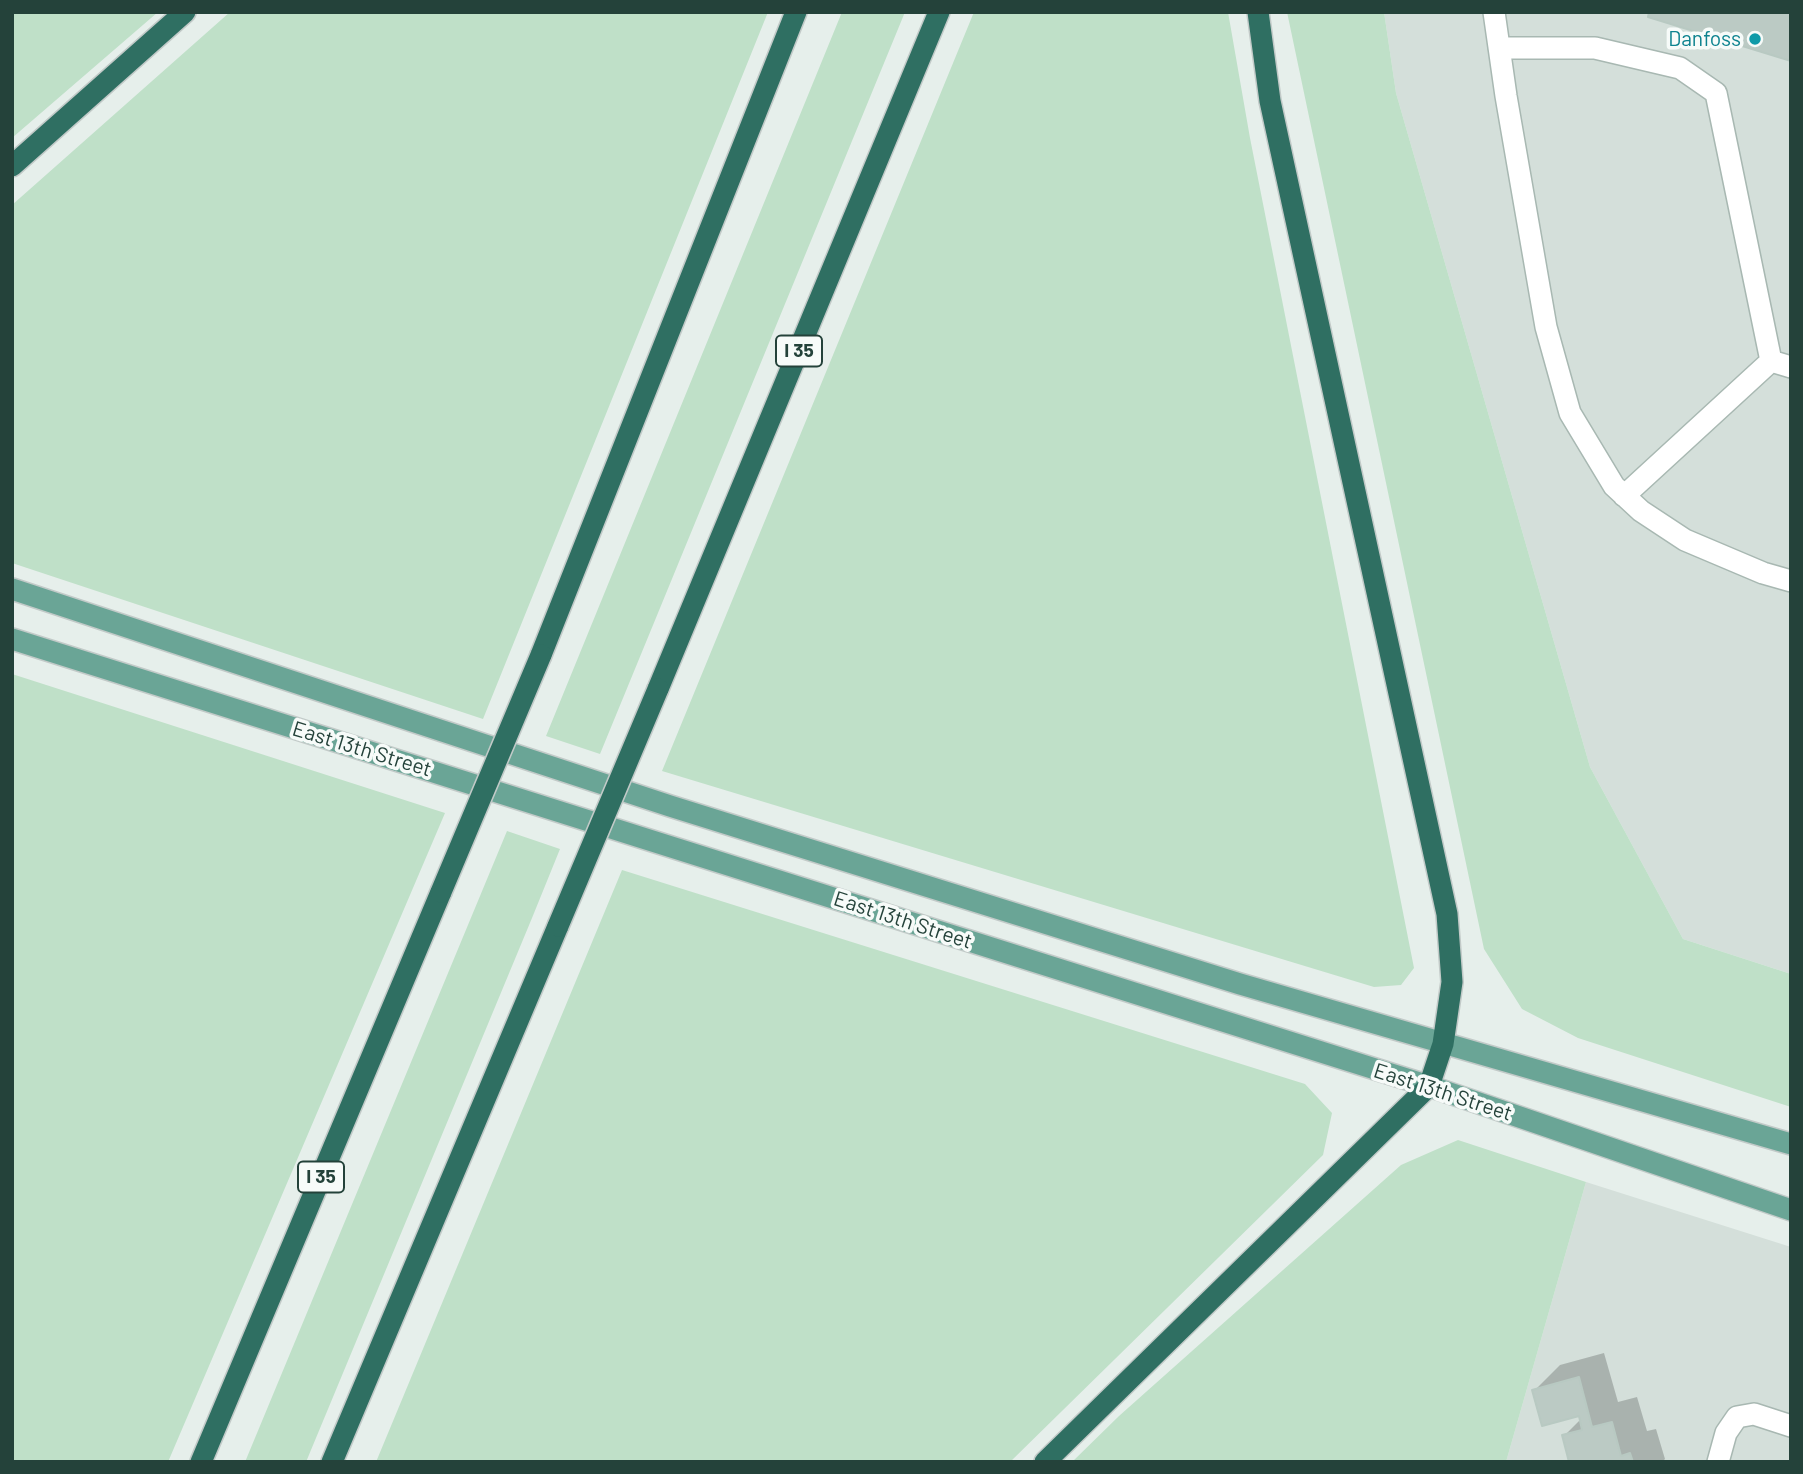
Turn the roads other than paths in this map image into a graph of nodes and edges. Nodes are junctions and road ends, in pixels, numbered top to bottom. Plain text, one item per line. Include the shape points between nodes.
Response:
1 (185, 12) edge
2 (796, 12) edge
3 (939, 12) edge
4 (1258, 12) edge
5 (1494, 12) edge
6 (1499, 48) junction
7 (12, 166) edge
8 (1781, 364) edge
9 (1624, 496) junction
10 (1791, 581) edge
11 (12, 589) edge
12 (12, 639) edge
13 (1443, 1044) junction
14 (1429, 1086) junction
15 (1791, 1144) edge
16 (1791, 1210) edge
17 (1791, 1426) edge
18 (201, 1462) edge
19 (332, 1462) edge
20 (1045, 1462) edge
21 (1718, 1462) edge

1 - 7 highway
2 - 18 highway, I 35, bridge via 541,655
3 - 19 highway, I 35, bridge
4 - 13 highway via 1273,114 1447,914 1452,982
5 - 6 lane
6 - 8 lane via 1595,48 1679,68 1716,93
6 - 9 lane via 1546,327 1570,413
8 - 9 lane
9 - 10 lane via 1685,540
11 - 13 main road, East 13th Street via 670,806
12 - 14 main road, East 13th Street
13 - 14 highway
13 - 15 main road, East 13th Street
14 - 16 main road, East 13th Street
14 - 20 highway
17 - 21 lane via 1754,1414 1737,1417 1726,1433

